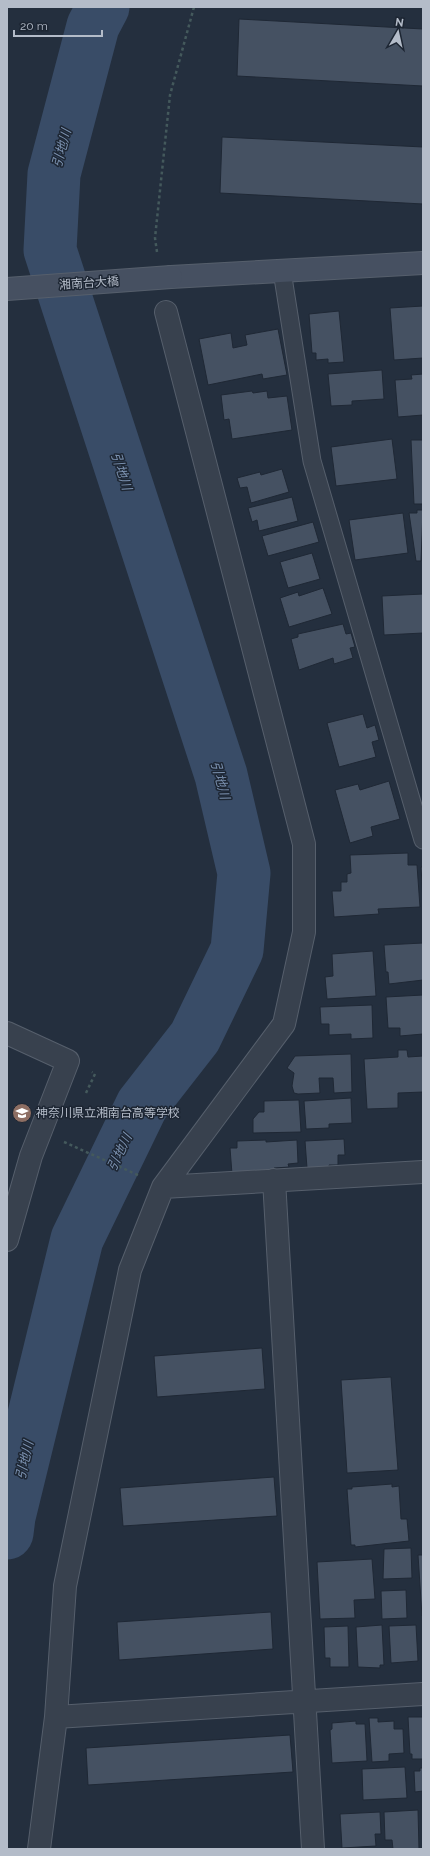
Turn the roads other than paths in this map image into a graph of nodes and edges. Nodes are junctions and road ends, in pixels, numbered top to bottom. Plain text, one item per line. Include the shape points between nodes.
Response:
1 (423, 263) edge
2 (282, 271) junction
3 (7, 289) edge
4 (166, 312) dead end
5 (423, 840) edge
6 (7, 1033) edge
7 (423, 1172) edge
8 (274, 1180) junction
9 (163, 1186) junction
10 (7, 1240) edge
11 (423, 1694) edge
12 (304, 1702) junction
13 (56, 1717) junction
14 (39, 1849) edge
15 (313, 1849) edge

1 - 2 street, 湘南台大橋
2 - 3 street, 湘南台大橋, bridge via 165,268
2 - 5 lane via 312,461
4 - 9 street via 304,844 304,932 284,1024
6 - 10 street via 68,1061 31,1156
7 - 8 street
8 - 9 street
8 - 12 street
9 - 13 street via 130,1270 65,1586
11 - 12 street
12 - 13 street
12 - 15 street
13 - 14 street

